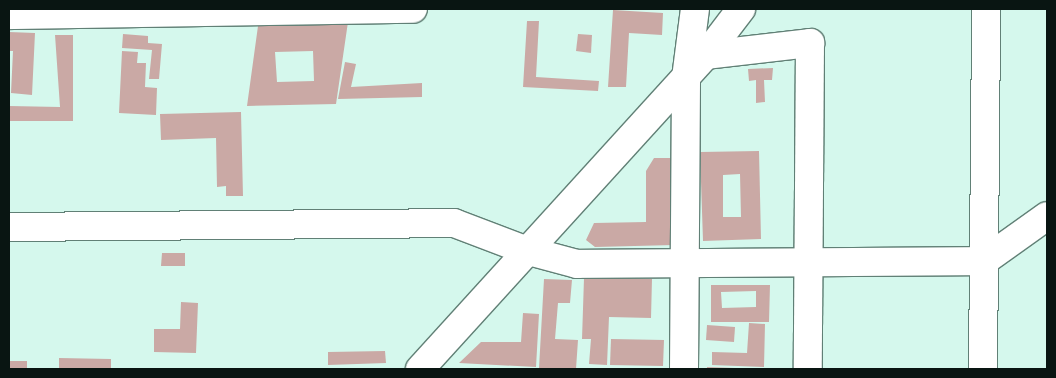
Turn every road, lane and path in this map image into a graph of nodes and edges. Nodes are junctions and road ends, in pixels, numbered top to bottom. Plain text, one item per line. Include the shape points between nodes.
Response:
1 (413, 9) edge
2 (695, 9) edge
3 (741, 9) edge
4 (986, 9) edge
5 (9, 15) edge
6 (706, 55) junction
7 (686, 78) junction
8 (1047, 216) edge
9 (9, 228) edge
10 (525, 250) junction
11 (984, 260) junction
12 (809, 262) junction
13 (685, 263) junction
14 (420, 369) edge
15 (684, 369) edge
16 (808, 369) edge
17 (983, 369) edge

1 - 5 street
2 - 7 street
3 - 6 street
4 - 11 street
6 - 7 street
6 - 12 street via 810,43
7 - 10 street
7 - 13 street
8 - 11 street
9 - 10 street via 454,223
10 - 13 street via 577,264
10 - 14 street
11 - 12 street
11 - 17 street
12 - 13 street
12 - 16 street
13 - 15 street

